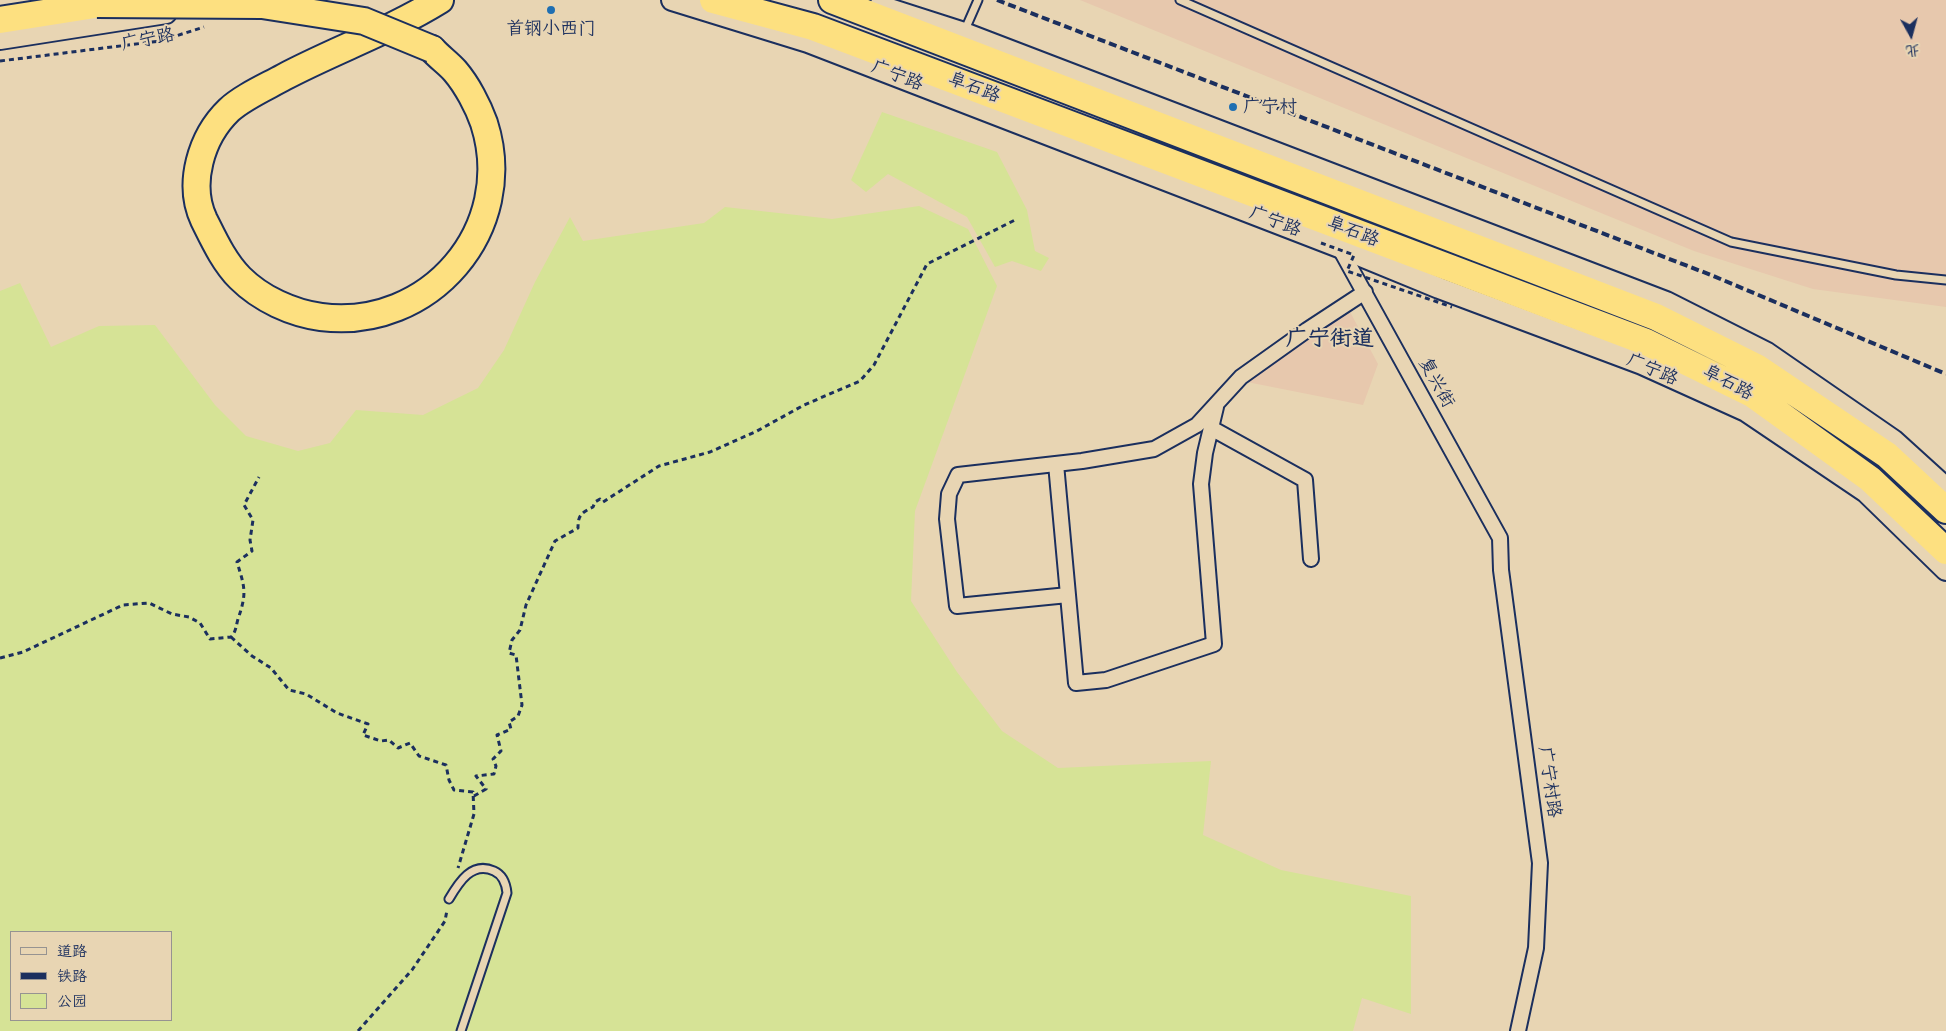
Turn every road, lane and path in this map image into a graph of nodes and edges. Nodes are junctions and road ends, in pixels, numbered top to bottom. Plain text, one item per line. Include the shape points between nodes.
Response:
1 (128, 0) edge
2 (250, 0) edge
3 (440, 0) edge
4 (672, 0) edge
5 (713, 0) edge
6 (832, 0) edge
7 (860, 0) edge
8 (978, 0) edge
9 (1180, 0) edge
10 (97, 4) junction
11 (0, 20) edge
12 (206, 26) dead end
13 (964, 33) junction
14 (0, 39) edge
15 (0, 61) edge
16 (1016, 219) dead end
17 (1330, 245) junction
18 (1946, 280) edge
19 (1365, 292) junction
20 (1452, 307) dead end
21 (1216, 406) junction
22 (1211, 428) junction
23 (1056, 464) junction
24 (259, 477) dead end
25 (1946, 488) edge
26 (1946, 510) edge
27 (1500, 538) joint
28 (1946, 551) edge
29 (1311, 559) dead end
30 (1946, 570) edge
31 (1068, 595) junction
32 (231, 637) junction
33 (0, 658) edge
34 (474, 796) junction
35 (449, 899) junction
36 (358, 1031) edge
37 (461, 1031) edge
38 (1518, 1031) edge

1 - 10 highway, bridge
2 - 14 street, 广宁路
3 - 10 highway, bridge via 418,13 302,68 261,89 229,110 210,133 201,153 197,180 200,212 218,248 239,278 260,295 286,308 305,315 337,319 365,318 400,308 423,295 453,270 476,238 490,186 488,139 476,106 456,72 432,50 364,21 262,5
4 - 17 street, 广宁路 via 808,42
5 - 28 highway, 阜石路 via 813,27 1646,342 1752,394 1870,479
6 - 26 highway, 阜石路 via 1656,317 1758,368 1887,456
7 - 13 street
8 - 13 lane
9 - 18 lane via 1732,242 1896,275
10 - 11 highway
12 - 15 path, 广宁路 via 160,41
13 - 25 street via 1666,302 1767,353 1893,440
16 - 34 path via 927,264 874,365 860,381 710,452 659,466 581,513 578,528 555,541 526,605 520,630 512,640 509,654 516,655 522,705 518,716 509,722 511,729 497,735 500,751 492,759 496,766 494,774 476,776 486,789
17 - 19 street, 复兴街
17 - 20 path, bridge via 1354,254 1348,271
17 - 30 street, 广宁路 via 1642,364 1746,411 1866,492
19 - 21 street via 1241,377
19 - 27 street, 复兴街
21 - 22 street
21 - 23 street via 1197,425 1154,448
22 - 29 street via 1305,480
22 - 31 street via 1201,484 1214,644 1106,680 1076,683
23 - 31 street
23 - 31 street via 958,475 949,494 947,519 957,606
24 - 32 path via 244,505 252,520 252,551 238,562 244,605
27 - 38 street, 广宁村路 via 1501,570 1540,863 1536,948
32 - 33 path via 210,639 200,624 189,617 172,614 149,602 123,604 23,652
32 - 34 path via 271,668 289,690 306,694 337,713 368,724 363,735 389,740 398,748 410,743 419,756 446,765 454,790 474,792
34 - 35 path via 474,814
35 - 36 path via 445,922 412,970
35 - 37 lane via 460,880 473,870 486,867 499,873 506,883 507,893

